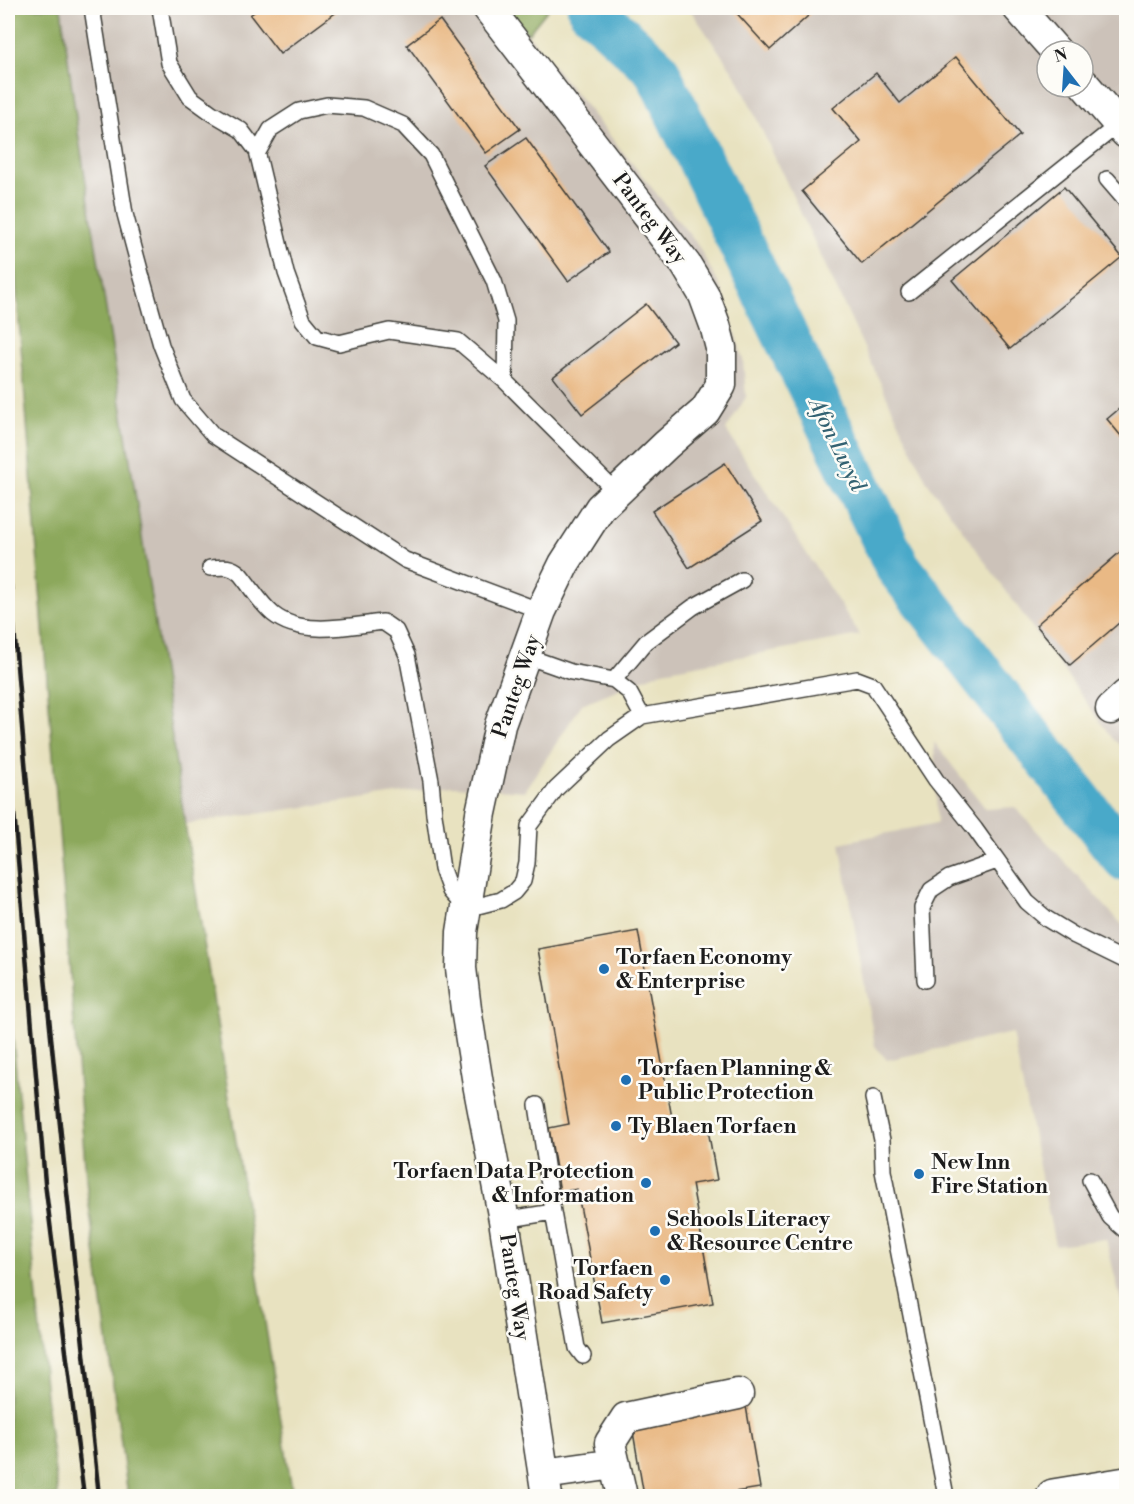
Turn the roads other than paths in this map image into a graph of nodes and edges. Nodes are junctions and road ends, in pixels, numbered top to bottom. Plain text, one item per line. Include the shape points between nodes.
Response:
1 (92, 8) edge
2 (160, 8) edge
3 (488, 8) edge
4 (1018, 8) edge
5 (1045, 39) edge
6 (1095, 96) edge
7 (1123, 128) edge
8 (258, 152) junction
9 (1107, 180) dead end
10 (1126, 201) edge
11 (909, 292) dead end
12 (505, 381) junction
13 (616, 492) junction
14 (210, 568) dead end
15 (742, 580) dead end
16 (541, 611) junction
17 (526, 656) junction
18 (614, 680) junction
19 (642, 716) junction
20 (997, 861) junction
21 (466, 909) junction
22 (1126, 961) edge
23 (925, 980) dead end
24 (873, 1098) dead end
25 (537, 1105) dead end
26 (1090, 1180) dead end
27 (553, 1212) junction
28 (504, 1220) junction
29 (1126, 1231) edge
30 (583, 1356) dead end
31 (738, 1394) dead end
32 (615, 1464) junction
33 (1126, 1484) edge
34 (545, 1485) edge
35 (622, 1497) edge
36 (946, 1497) edge
37 (1053, 1497) edge

1 - 16 lane via 125,214 161,345 183,400 213,435 405,560
2 - 8 lane via 169,63 190,97 241,130
3 - 13 street, Panteg Way via 686,265 715,325 721,348 721,385 705,411
4 - 5 street
6 - 7 street
7 - 11 lane
8 - 12 lane via 286,273 303,321 318,337 339,343 389,331 458,341
8 - 12 lane via 271,129 299,111 327,105 364,108 403,125 431,155 494,281 506,321
9 - 10 lane
12 - 13 lane
13 - 16 street, Panteg Way via 600,508 564,564
14 - 21 lane via 234,568 272,613 295,626 383,622 396,631 407,655 419,714 442,869 450,891
15 - 18 lane via 693,608 646,642
16 - 17 street, Panteg Way
17 - 18 lane via 571,672
17 - 21 street, Panteg Way via 500,725
18 - 19 lane via 629,692
19 - 20 lane via 857,679 873,685 936,780
19 - 21 lane via 609,739 556,789 529,826 526,863 519,886 501,900
20 - 22 lane via 1027,902 1047,919
20 - 23 lane via 949,878 931,890 922,909
21 - 28 street, Panteg Way via 461,968 466,1009
24 - 36 lane via 882,1140 883,1172
25 - 27 lane
26 - 29 lane via 1110,1217
27 - 28 lane
27 - 30 lane via 577,1348
28 - 34 street, Panteg Way
31 - 32 street via 626,1418 610,1443
32 - 34 street
32 - 35 street
33 - 37 street

